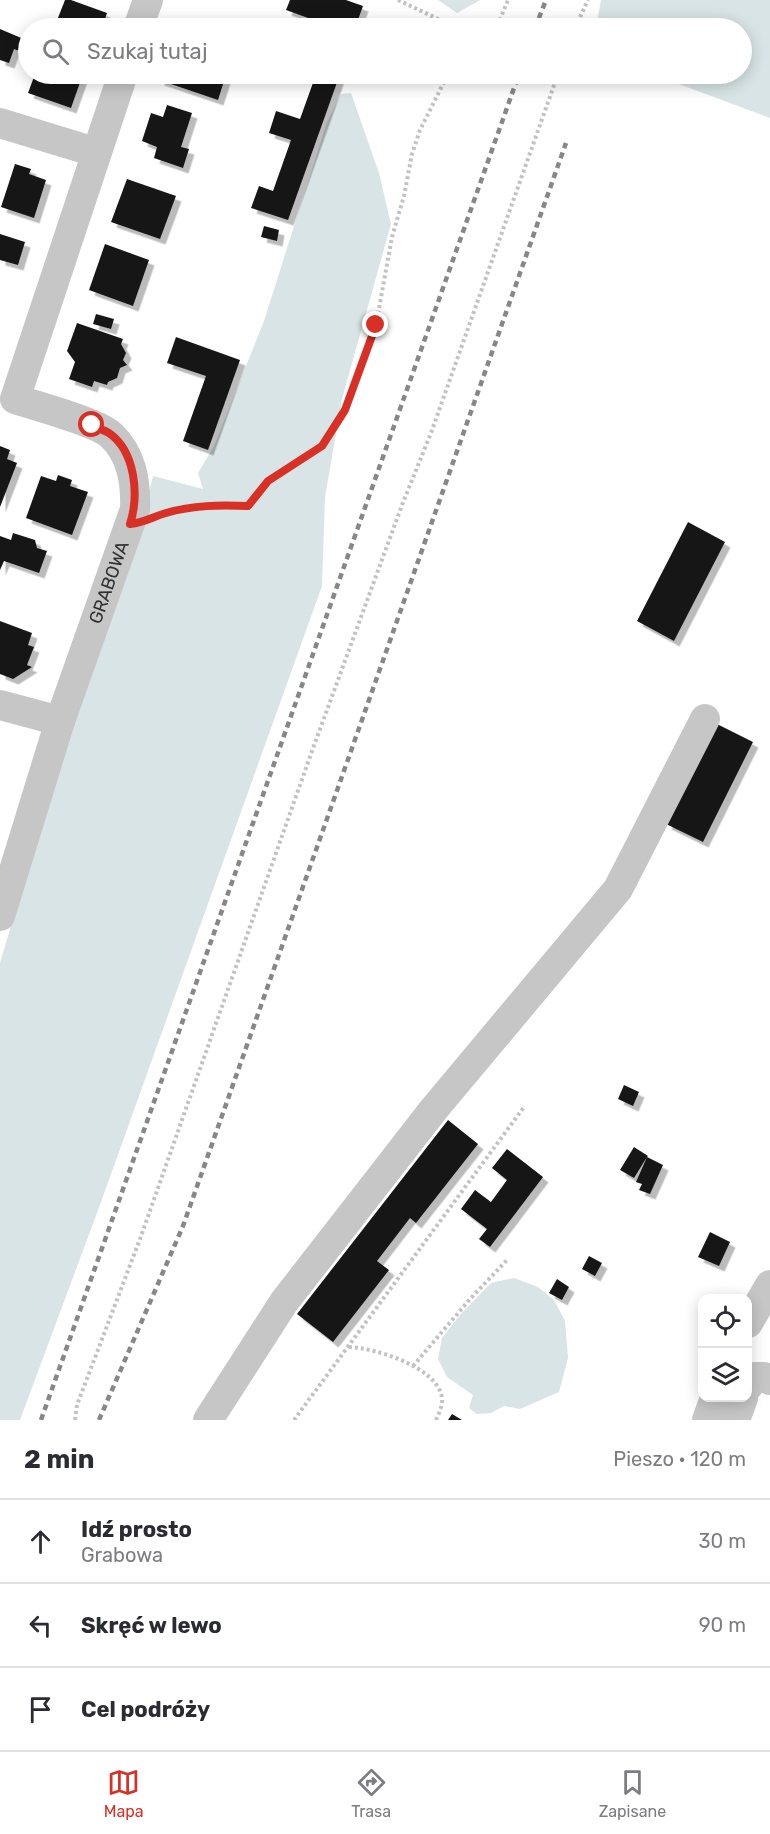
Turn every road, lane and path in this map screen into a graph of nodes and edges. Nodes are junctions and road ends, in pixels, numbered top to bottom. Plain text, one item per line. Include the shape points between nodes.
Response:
1 (148, 0) edge
2 (398, 0) edge
3 (508, 0) edge
4 (588, 0) edge
5 (142, 18) edge
6 (436, 18) edge
7 (501, 18) edge
8 (580, 18) edge
9 (119, 84) edge
10 (443, 84) edge
11 (554, 84) edge
12 (0, 123) edge
13 (95, 152) junction
14 (7, 396) edge
15 (130, 524) junction
16 (0, 705) edge
17 (705, 719) dead end
18 (60, 721) junction
19 (0, 916) edge
20 (524, 1107) dead end
21 (508, 1259) dead end
22 (770, 1285) edge
23 (752, 1315) edge
24 (349, 1347) junction
25 (413, 1366) junction
26 (752, 1380) edge
27 (770, 1380) edge
28 (714, 1402) edge
29 (742, 1402) edge
30 (75, 1420) edge
31 (208, 1420) edge
32 (294, 1420) edge
33 (436, 1420) edge
34 (707, 1420) edge
35 (735, 1420) edge

1 - 5 street
2 - 6 path
3 - 7 path
4 - 8 path
9 - 13 street, GRABOWA
10 - 15 path via 412,154 376,325 345,410 322,446 268,481 248,506 197,506
11 - 30 path via 140,1239 76,1405
12 - 13 street
13 - 14 street, GRABOWA
14 - 15 street, GRABOWA via 110,434 132,469 135,509
15 - 18 street, GRABOWA
16 - 18 street
17 - 31 street via 618,889 434,1109 291,1293
18 - 19 street, GRABOWA
20 - 24 path
21 - 25 path
22 - 23 street
24 - 25 path via 377,1352
24 - 32 path
25 - 33 path via 438,1385 443,1399
26 - 27 street via 755,1377
28 - 34 street
29 - 35 street

